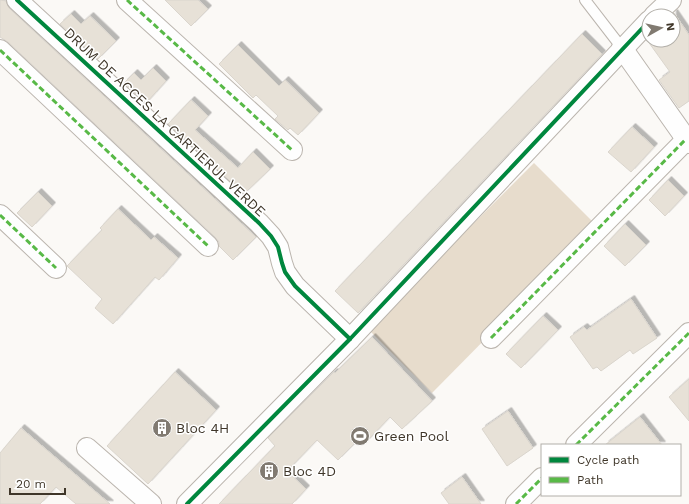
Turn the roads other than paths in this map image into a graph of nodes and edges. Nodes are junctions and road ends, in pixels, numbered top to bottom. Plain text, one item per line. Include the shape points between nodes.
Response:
1 (17, 0) edge
2 (127, 0) edge
3 (585, 0) edge
4 (671, 0) edge
5 (662, 8) edge
6 (641, 29) edge
7 (622, 48) junction
8 (0, 50) edge
9 (688, 140) edge
10 (292, 150) dead end
11 (0, 215) edge
12 (208, 246) dead end
13 (56, 268) dead end
14 (689, 333) edge
15 (491, 338) dead end
16 (350, 339) junction
17 (577, 444) edge
18 (87, 448) dead end
19 (541, 479) edge
20 (151, 504) edge
21 (187, 504) edge
22 (516, 504) edge

1 - 16 street, DRUM DE ACCES LA CARTIERUL VERDE via 259,223 278,247 285,272 295,286
2 - 10 street
3 - 7 lane
4 - 5 street
6 - 7 street
7 - 9 street
7 - 16 street
8 - 12 street
9 - 15 street
11 - 13 street
14 - 17 street
16 - 21 street
18 - 20 street
19 - 22 street

